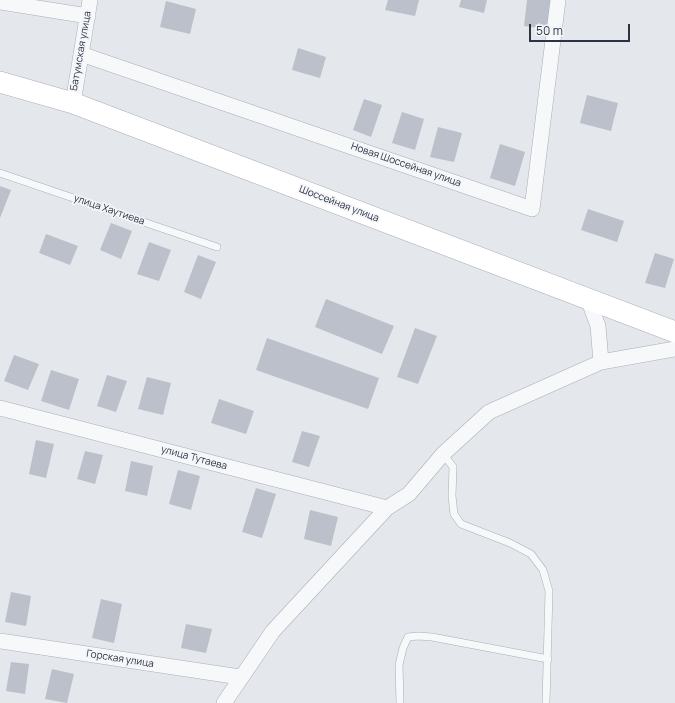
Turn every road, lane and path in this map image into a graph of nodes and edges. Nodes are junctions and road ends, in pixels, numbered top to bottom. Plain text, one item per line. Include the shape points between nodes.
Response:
1 (90, 0) edge
2 (558, 0) edge
3 (0, 2) edge
4 (88, 16) junction
5 (81, 54) junction
6 (0, 82) edge
7 (73, 103) junction
8 (0, 172) edge
9 (217, 247) dead end
10 (588, 299) junction
11 (675, 332) edge
12 (675, 349) edge
13 (601, 362) junction
14 (0, 408) edge
15 (443, 454) junction
16 (387, 508) junction
17 (0, 641) edge
18 (548, 659) junction
19 (240, 677) junction
20 (224, 703) edge
21 (400, 703) edge
22 (546, 703) edge

1 - 4 street, Батумская улица
2 - 5 street, Новая Шоссейная улица via 532,209
3 - 4 street
4 - 5 street, Батумская улица
5 - 7 street, Батумская улица
6 - 7 main road, Шоссейная улица
7 - 10 main road, Шоссейная улица
8 - 9 lane, улица Хаутиева
10 - 11 main road, Шоссейная улица
10 - 13 street via 598,326
12 - 13 street
13 - 15 street via 489,412
14 - 16 street, улица Тутаева
15 - 16 street via 409,494
15 - 18 lane via 453,467 454,514 461,524 531,554 543,570 549,591
16 - 19 street via 273,631
17 - 19 street, Горская улица
18 - 21 lane via 432,637 408,637 399,665
18 - 22 lane
19 - 20 street

